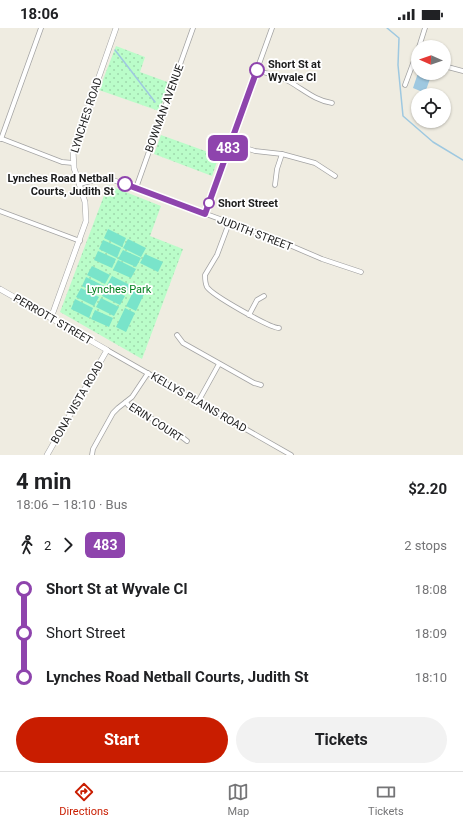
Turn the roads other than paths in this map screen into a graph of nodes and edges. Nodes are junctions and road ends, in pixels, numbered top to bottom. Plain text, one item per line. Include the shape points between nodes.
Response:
1 (41, 28) edge
2 (116, 28) edge
3 (193, 28) edge
4 (272, 28) edge
5 (425, 28) edge
6 (421, 40) edge
7 (451, 68) edge
8 (257, 70) junction
9 (411, 70) edge
10 (463, 71) edge
11 (405, 85) dead end
12 (332, 103) dead end
13 (0, 138) edge
14 (230, 143) junction
15 (282, 154) junction
16 (73, 163) junction
17 (335, 176) dead end
18 (80, 184) junction
19 (275, 184) dead end
20 (136, 188) junction
21 (0, 211) edge
22 (205, 214) junction
23 (229, 224) junction
24 (80, 241) junction
25 (361, 272) dead end
26 (0, 289) edge
27 (264, 296) dead end
28 (249, 314) junction
29 (50, 318) junction
30 (279, 328) dead end
31 (177, 336) dead end
32 (107, 350) junction
33 (219, 364) junction
34 (148, 373) junction
35 (261, 385) dead end
36 (126, 402) junction
37 (198, 402) junction
38 (187, 441) dead end
39 (47, 455) edge
40 (92, 455) edge
41 (291, 455) edge

1 - 13 street
2 - 16 street, LYNCHES ROAD via 74,146
3 - 20 street, BOWMAN AVENUE
4 - 8 street
5 - 6 street
7 - 10 street
8 - 12 street via 289,81 308,94
8 - 14 street
9 - 11 street
13 - 16 street via 62,162
14 - 15 street via 255,151
14 - 22 street
15 - 17 street via 315,162
15 - 19 street
16 - 18 street, LYNCHES ROAD
18 - 20 street, JUDITH STREET via 101,178
18 - 24 street, LYNCHES ROAD via 86,212
20 - 22 street, JUDITH STREET
21 - 24 street
22 - 23 street, JUDITH STREET
23 - 25 street, JUDITH STREET
23 - 28 street via 217,255 205,275 205,281 213,293
24 - 29 street, LYNCHES ROAD
26 - 29 street, PERROTT STREET
27 - 28 street via 258,300
28 - 30 street via 272,327
29 - 32 street, PERROTT STREET
31 - 33 street via 183,343
32 - 34 street, KELLYS PLAINS ROAD
32 - 39 street, BONA VISTA ROAD
33 - 35 street
33 - 37 street
34 - 36 street via 132,398
34 - 37 street, KELLYS PLAINS ROAD
36 - 38 street, ERIN COURT
36 - 40 street via 113,413
37 - 41 street, KELLYS PLAINS ROAD

